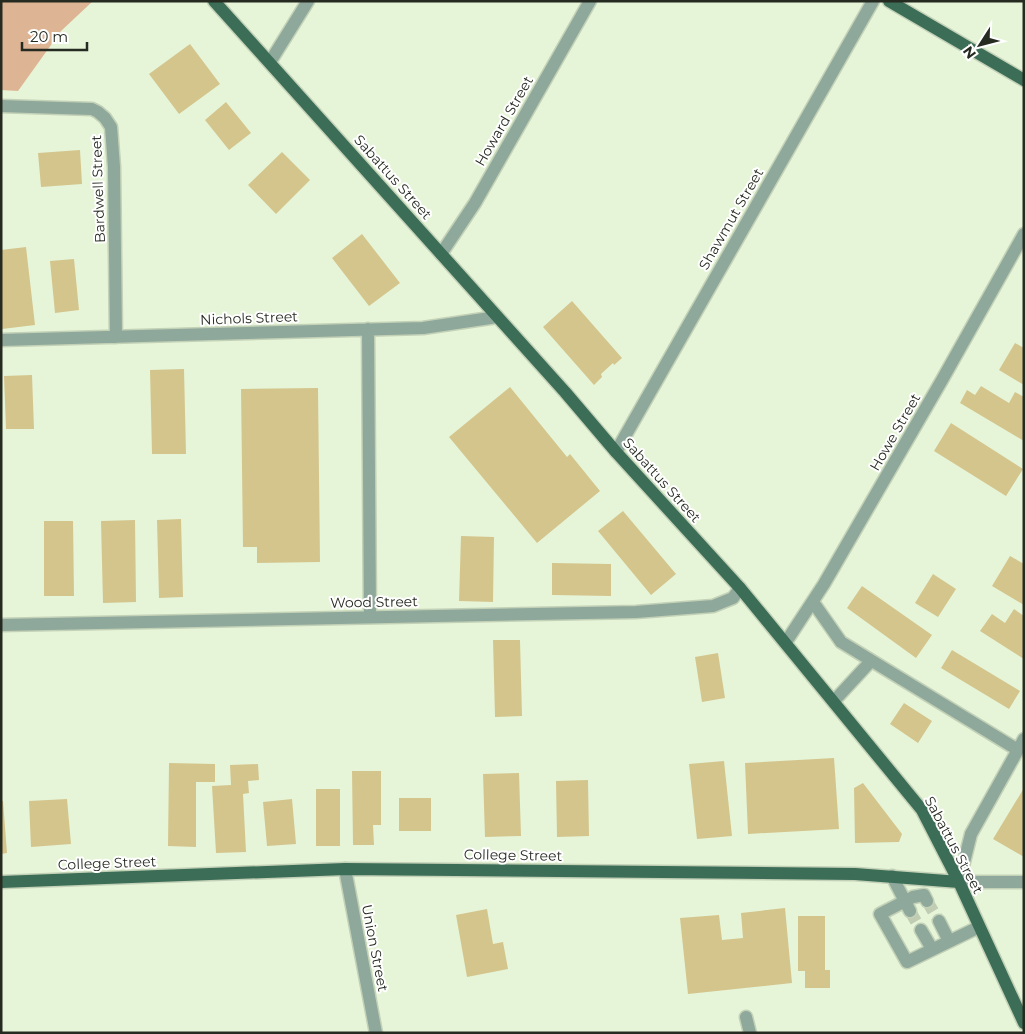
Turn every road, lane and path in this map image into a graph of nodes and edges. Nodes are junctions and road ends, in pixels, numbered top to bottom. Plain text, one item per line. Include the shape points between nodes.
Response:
1 (214, 1) edge
2 (308, 1) edge
3 (590, 1) edge
4 (873, 1) edge
5 (889, 1) edge
6 (270, 62) junction
7 (1024, 80) edge
8 (1, 106) edge
9 (1024, 234) edge
10 (441, 254) junction
11 (497, 316) junction
12 (368, 329) junction
13 (116, 337) junction
14 (1, 340) edge
15 (616, 452) junction
16 (740, 588) junction
17 (814, 602) junction
18 (370, 617) junction
19 (1, 624) edge
20 (786, 642) junction
21 (871, 661) junction
22 (834, 701) junction
23 (1021, 744) edge
24 (344, 869) junction
25 (892, 876) junction
26 (1, 882) edge
27 (958, 882) junction
28 (1024, 882) edge
29 (927, 901) dead end
30 (907, 906) junction
31 (939, 921) tunnel mouth
32 (979, 926) junction
33 (921, 930) tunnel mouth
34 (949, 940) junction
35 (932, 949) junction
36 (746, 1017) dead end
37 (1024, 1022) edge
38 (376, 1033) edge
39 (750, 1033) edge

1 - 6 main road, Sabattus Street
2 - 6 street
3 - 10 street, Howard Street via 475,203
4 - 15 street, Shawmut Street
5 - 7 main road
6 - 10 main road, Sabattus Street
8 - 13 street, Bardwell Street via 92,109 111,127
9 - 17 street, Howe Street
10 - 11 main road, Sabattus Street
11 - 12 street, Nichols Street via 423,328
11 - 15 main road, Sabattus Street
12 - 13 street, Nichols Street
12 - 18 street
13 - 14 street, Nichols Street
15 - 16 main road, Sabattus Street
16 - 18 street, Wood Street via 733,598 713,606 636,612
16 - 20 main road, Sabattus Street
17 - 20 street, Howe Street
17 - 21 street via 841,642
18 - 19 street, Wood Street
20 - 22 main road, Sabattus Street
21 - 22 street
21 - 23 street
22 - 27 main road, Sabattus Street via 922,810
23 - 27 street via 971,834
24 - 25 main road, College Street
24 - 26 main road, College Street
24 - 38 street, Union Street
25 - 27 main road, College Street
25 - 30 street
27 - 28 street, College Street
27 - 32 main road, Sabattus Street
29 - 30 street via 924,895 913,897
30 - 35 street via 880,914 907,962
31 - 34 street
32 - 34 street
32 - 37 main road, Sabattus Street
33 - 35 street
34 - 35 street
36 - 39 street

